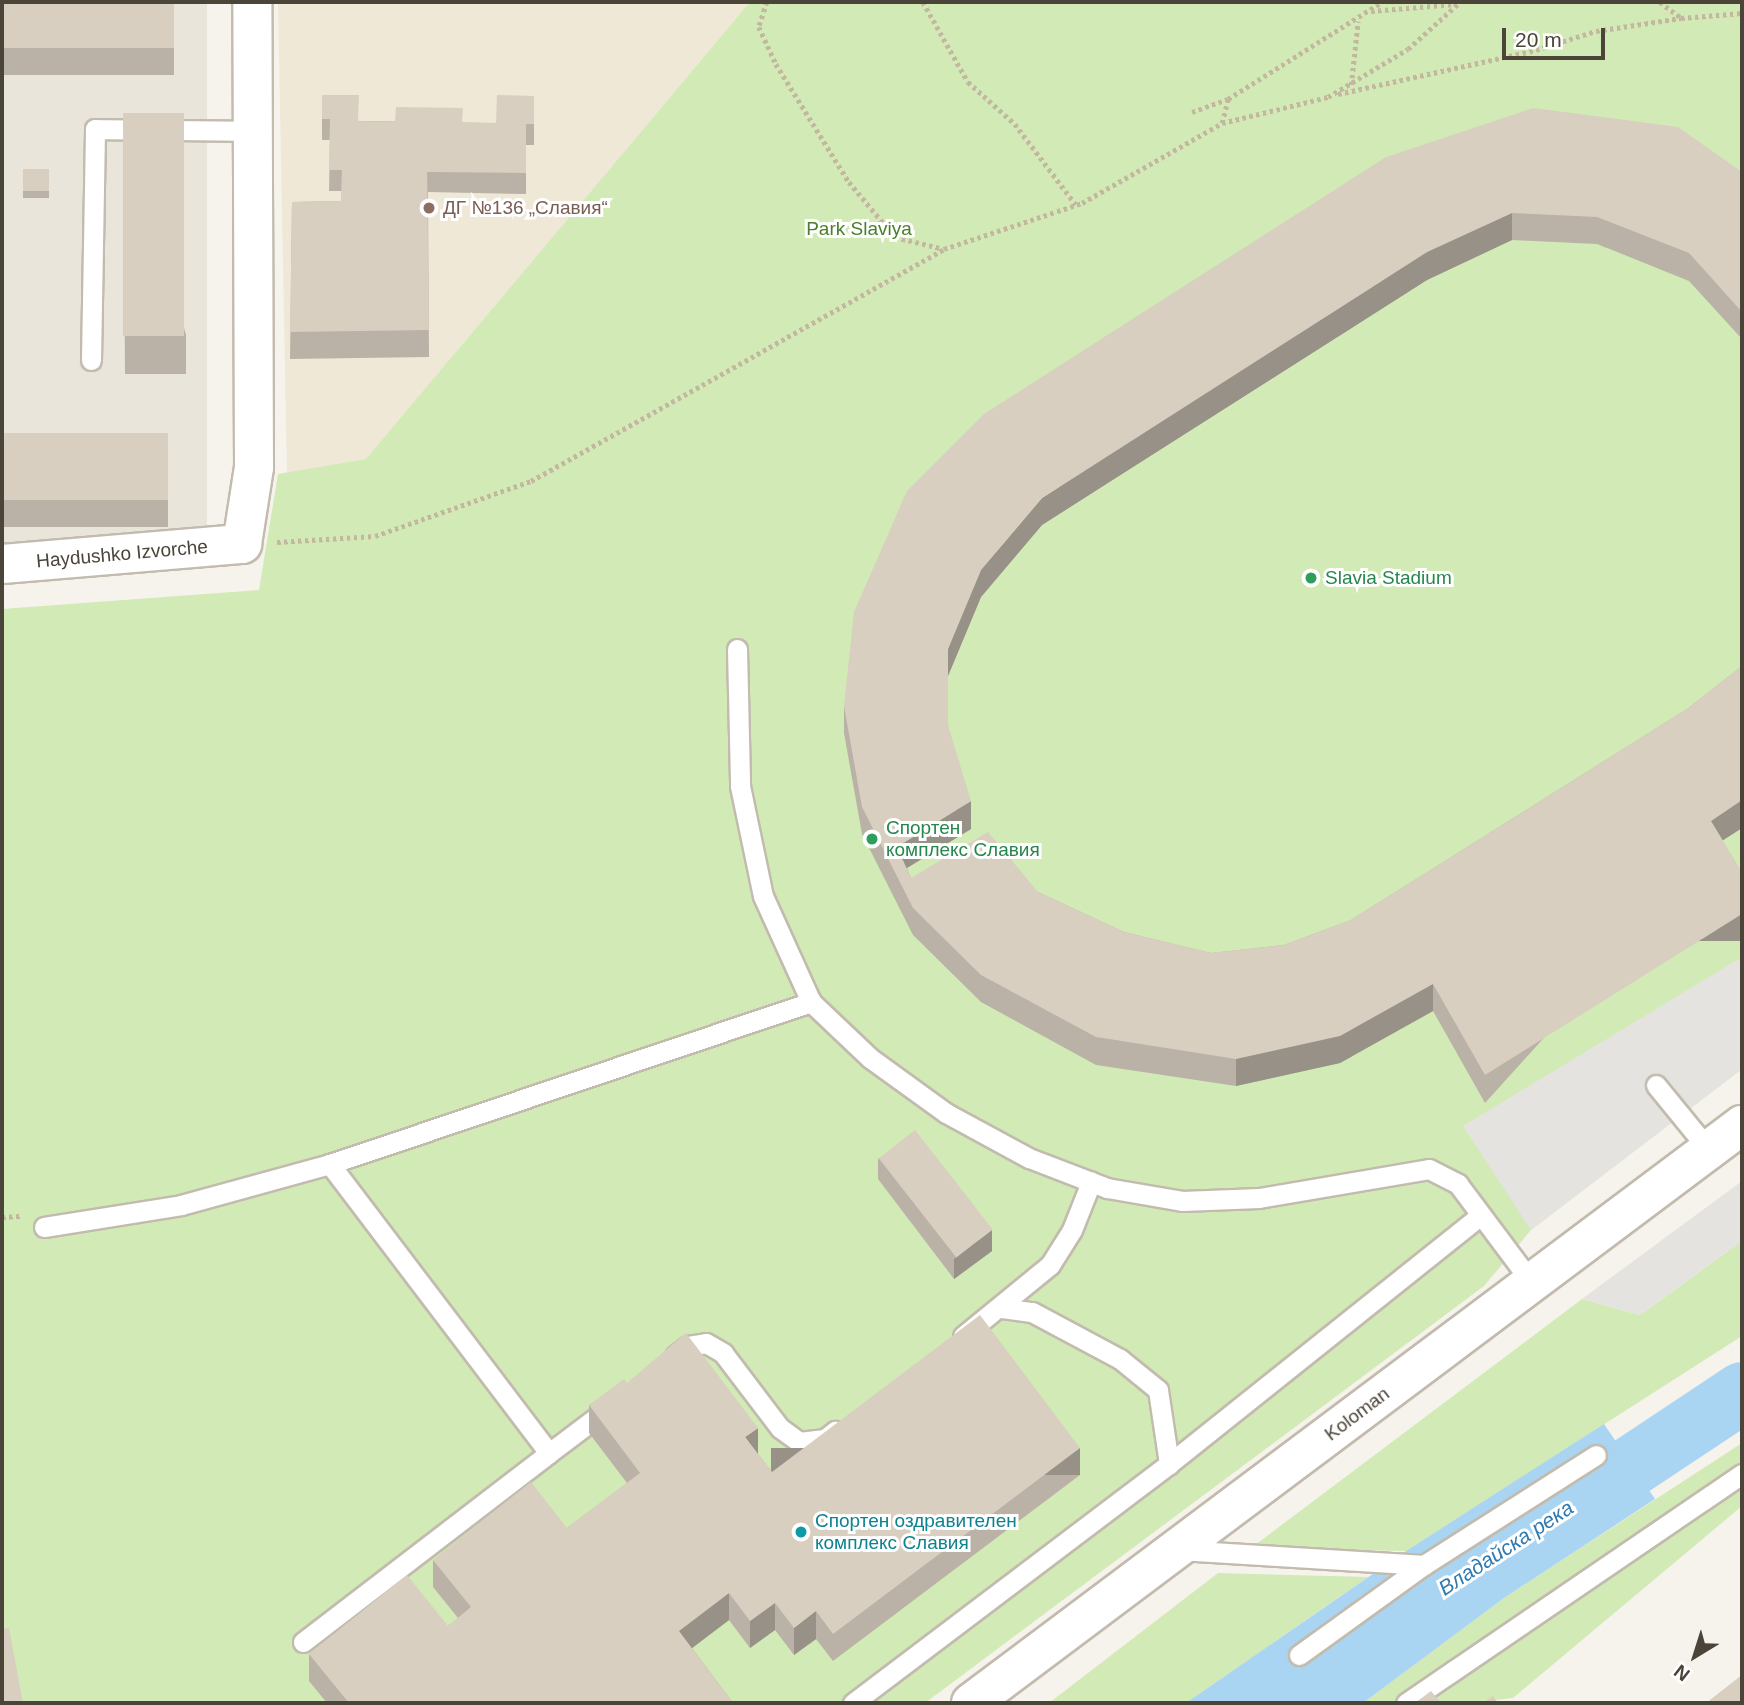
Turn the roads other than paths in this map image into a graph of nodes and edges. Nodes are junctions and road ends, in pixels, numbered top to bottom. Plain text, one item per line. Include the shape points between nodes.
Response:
1 (252, 2) edge
2 (252, 131) junction
3 (91, 360) dead end
4 (2, 564) edge
5 (737, 649) dead end
6 (811, 1002) junction
7 (1656, 1085) dead end
8 (1742, 1125) edge
9 (1709, 1150) junction
10 (330, 1164) junction
11 (1091, 1182) junction
12 (1481, 1215) junction
13 (44, 1227) dead end
14 (1532, 1283) junction
15 (1002, 1308) junction
16 (947, 1349) edge
17 (656, 1371) edge
18 (624, 1396) edge
19 (847, 1423) edge
20 (550, 1453) junction
21 (1597, 1455) dead end
22 (1169, 1464) junction
23 (1742, 1474) edge
24 (1175, 1550) junction
25 (1424, 1565) junction
26 (303, 1642) dead end
27 (1299, 1655) dead end
28 (853, 1703) edge
29 (971, 1703) edge
30 (1406, 1703) edge

1 - 2 street
2 - 3 lane via 95,129
2 - 4 street, Haydushko Izvorche via 254,467 242,544
5 - 6 lane via 740,786 762,896
6 - 10 lane
6 - 11 lane via 870,1058 946,1113 1029,1158
7 - 9 lane
8 - 9 street, Koloman
9 - 14 street, Koloman
10 - 13 lane via 181,1205
10 - 20 lane
11 - 12 lane via 1182,1201 1247,1199 1429,1169 1458,1184
11 - 15 lane via 1072,1230 1050,1265
12 - 14 lane
12 - 22 lane
14 - 24 street, Koloman
15 - 16 lane
15 - 22 lane via 1032,1312 1120,1359 1158,1390
17 - 19 lane via 688,1346 706,1343 723,1353 780,1428 799,1442 825,1439
18 - 20 lane
20 - 26 lane
21 - 25 lane
22 - 28 lane
23 - 30 lane
24 - 25 lane
24 - 29 street, Koloman
25 - 27 lane

